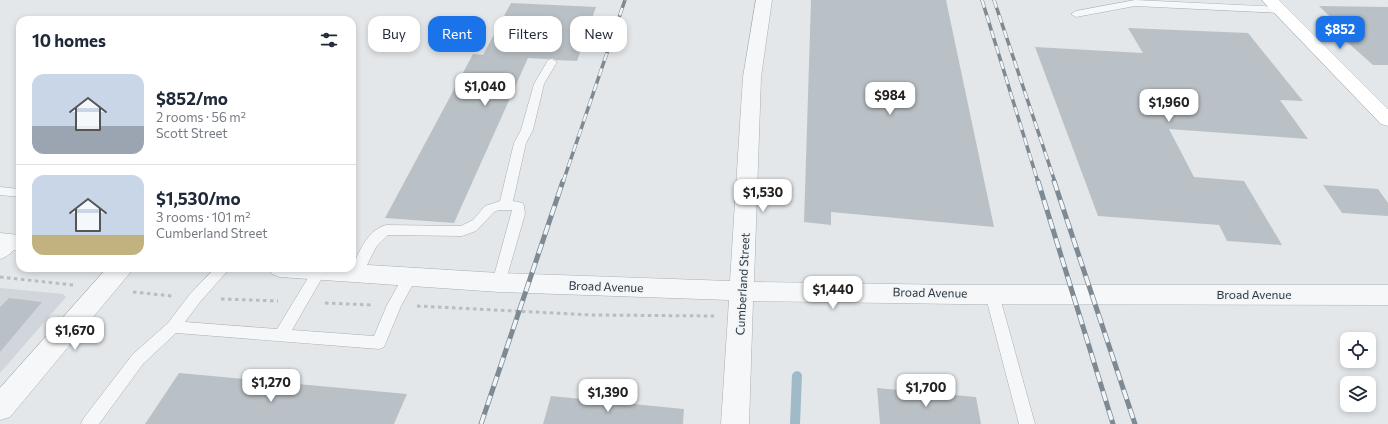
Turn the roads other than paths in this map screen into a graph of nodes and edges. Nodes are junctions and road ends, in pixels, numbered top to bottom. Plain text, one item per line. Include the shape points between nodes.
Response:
1 (764, 0) edge
2 (1275, 5) edge
3 (1076, 14) dead end
4 (552, 62) dead end
5 (1388, 120) edge
6 (0, 191) edge
7 (16, 193) edge
8 (506, 204) junction
9 (118, 272) edge
10 (219, 272) edge
11 (318, 272) edge
12 (338, 272) edge
13 (356, 273) junction
14 (410, 276) junction
15 (499, 282) junction
16 (742, 290) junction
17 (992, 294) junction
18 (1388, 295) edge
19 (173, 327) junction
20 (281, 335) junction
21 (0, 408) edge
22 (89, 424) edge
23 (736, 424) edge
24 (1027, 424) edge

1 - 16 street, Cumberland Street via 752,77
2 - 3 lane via 1135,3
2 - 5 main road
4 - 8 lane via 539,84 527,130 520,143
6 - 7 lane
8 - 13 lane via 488,209 471,228 462,231 386,230 371,242
8 - 15 lane via 518,206 518,214
9 - 21 street
10 - 19 lane
11 - 20 lane
12 - 13 street, Broad Avenue
13 - 14 street, Broad Avenue
14 - 15 street, Broad Avenue
14 - 20 lane via 379,343
15 - 16 street, Broad Avenue
16 - 17 street, Broad Avenue
16 - 23 street, Cumberland Street
17 - 18 street, Broad Avenue
17 - 24 lane
19 - 20 lane
19 - 22 lane via 138,359

